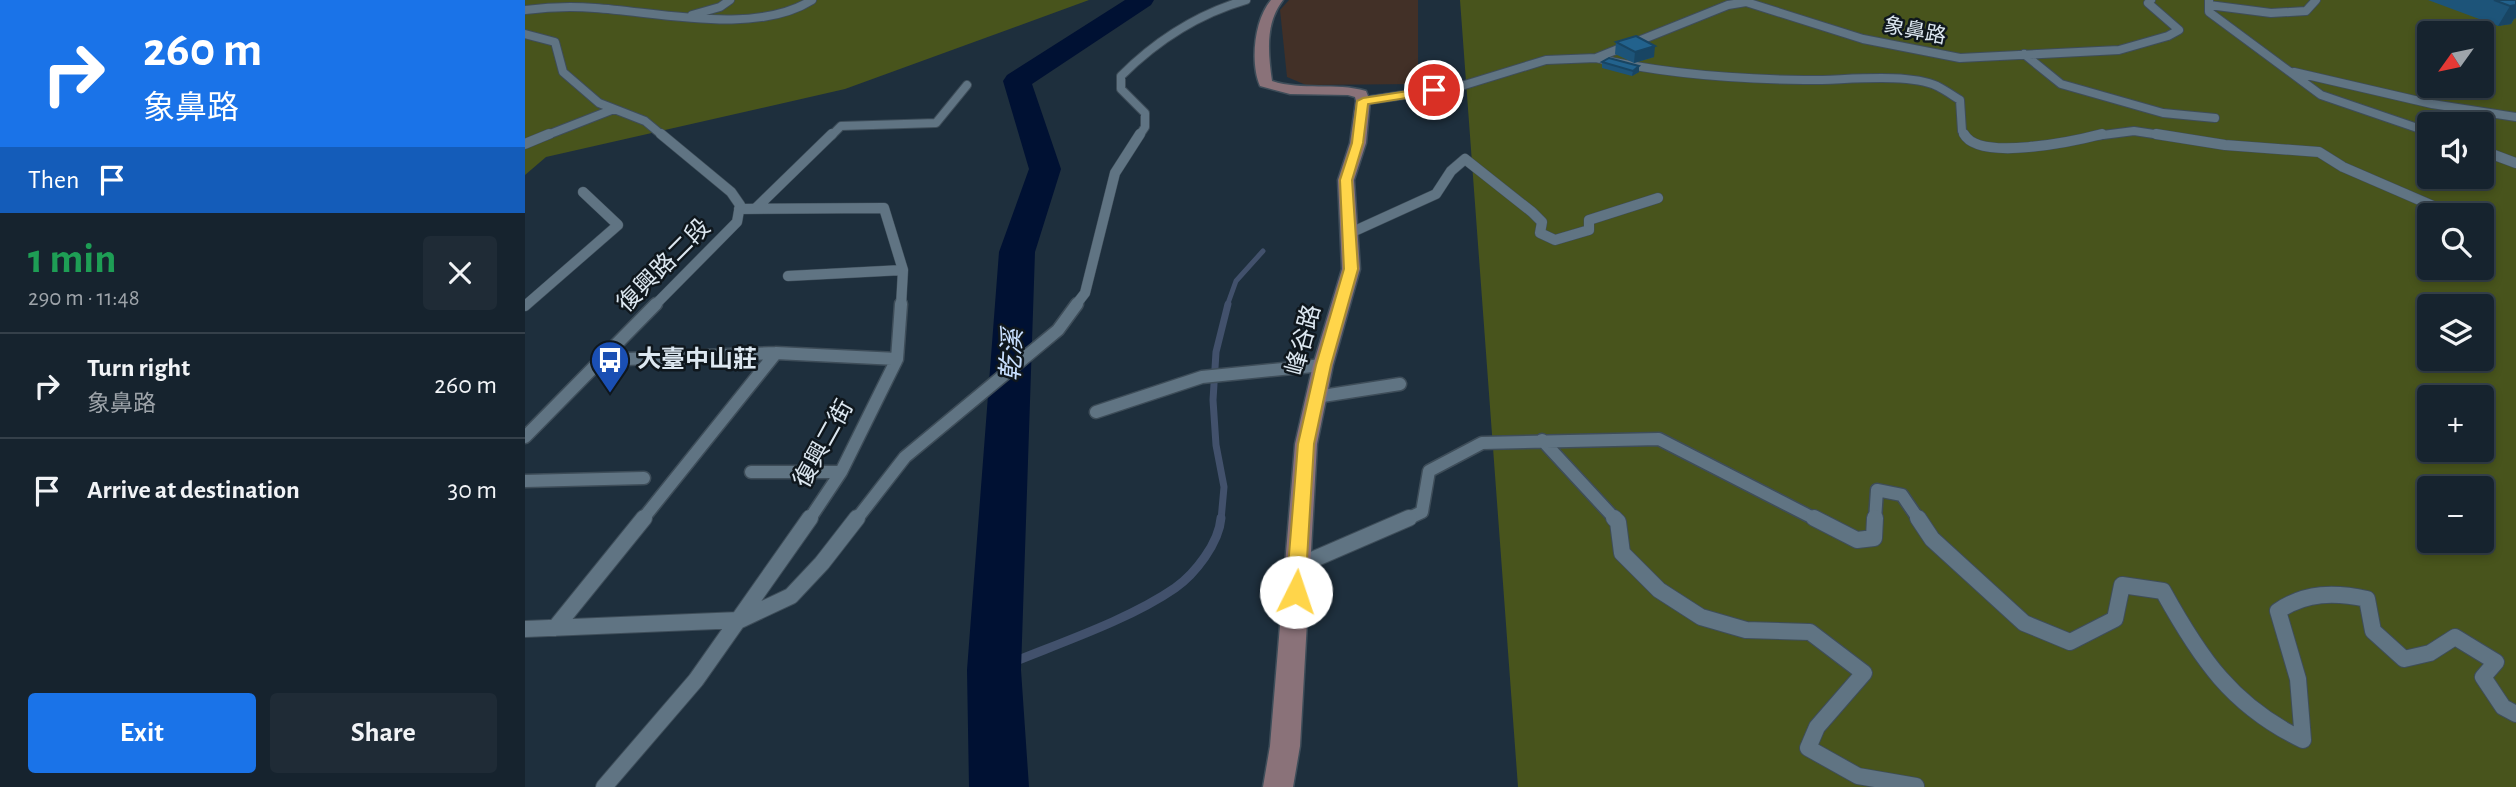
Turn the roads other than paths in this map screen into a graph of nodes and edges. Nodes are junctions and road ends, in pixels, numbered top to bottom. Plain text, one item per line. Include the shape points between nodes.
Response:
1 (730, 0) edge
2 (812, 0) edge
3 (1246, 0) edge
4 (1277, 0) edge
5 (2151, 0) edge
6 (2316, 0) edge
7 (2209, 2) edge
8 (525, 10) edge
9 (685, 17) junction
10 (525, 34) edge
11 (2024, 54) junction
12 (1596, 58) junction
13 (2287, 70) junction
14 (967, 85) dead end
15 (1363, 101) junction
16 (614, 109) junction
17 (2516, 117) edge
18 (2215, 118) dead end
19 (2417, 128) edge
20 (525, 144) edge
21 (2494, 155) edge
22 (2516, 163) edge
23 (583, 192) dead end
24 (1658, 198) dead end
25 (2426, 203) edge
26 (739, 209) junction
27 (755, 209) junction
28 (1349, 234) junction
29 (903, 270) junction
30 (788, 276) dead end
31 (525, 306) edge
32 (776, 353) junction
33 (897, 359) junction
34 (601, 360) junction
35 (1324, 365) junction
36 (1400, 384) dead end
37 (1316, 397) junction
38 (1096, 412) dead end
39 (525, 437) edge
40 (1542, 440) junction
41 (751, 472) dead end
42 (841, 472) junction
43 (644, 478) dead end
44 (525, 481) edge
45 (1297, 566) junction
46 (740, 620) junction
47 (555, 628) junction
48 (525, 629) edge
49 (2516, 714) edge
50 (1916, 786) edge
51 (604, 787) edge
52 (1278, 787) edge

1 - 9 lane
2 - 9 lane via 781,13 710,20
3 - 46 lane via 1220,6 1137,58 1121,76 1121,89 1145,113 1145,127 1115,173 1085,293 1058,330 905,457 791,596
4 - 15 street via 1265,19 1265,83 1295,92 1350,90 1361,94
5 - 11 lane, 象鼻路 via 2148,4 2179,30 2119,50
6 - 7 lane via 2306,11 2271,13
7 - 13 lane via 2209,12
8 - 9 lane via 587,5
10 - 16 lane, 復興路二段 via 555,42 563,72 599,103
11 - 12 lane, 象鼻路 via 1959,58 1863,39 1746,2
11 - 18 lane via 2046,77 2061,84 2163,113
12 - 15 lane, 象鼻路 via 1546,60 1458,87
12 - 25 lane via 1672,71 1802,80 1897,79 1935,85 1961,100 1962,131 1980,147 2075,141 2134,131 2225,145 2319,152
13 - 17 lane via 2432,104
13 - 19 lane via 2321,94
14 - 27 lane via 936,123 841,126
15 - 28 street, 峰谷路 via 1358,143 1346,180
16 - 20 lane
16 - 26 lane, 復興路二段 via 645,121 731,192
21 - 22 lane
23 - 31 lane via 618,225
24 - 28 lane via 1589,220 1589,230 1555,240 1540,233 1542,222 1532,212 1465,159 1451,170 1436,194
26 - 27 lane, 復興二街
26 - 34 lane, 復興路二段 via 737,222
27 - 29 lane, 復興二街 via 884,208
28 - 35 street, 峰谷路 via 1351,269
29 - 30 lane
29 - 33 lane, 復興二街
32 - 33 lane
32 - 34 lane
32 - 47 lane
33 - 42 lane, 復興二街
34 - 39 lane, 復興路二段
35 - 37 street, 峰谷路
35 - 38 lane via 1202,377
36 - 37 lane
37 - 45 street, 峰谷路 via 1306,444
40 - 45 lane via 1482,443 1429,471 1422,512
40 - 49 lane via 1659,439 1857,540 1874,538 1877,490 1902,495 1932,539 1985,589 2024,623 2070,642 2115,619 2122,585 2163,591 2193,648 2223,684 2274,728 2303,740 2298,679 2278,611 2292,600 2337,592 2367,599 2373,631 2404,659 2430,653 2455,637 2496,662 2483,677 2503,707
40 - 50 lane via 1618,522 1622,553 1659,590 1701,617 1747,630 1810,632 1864,673 1817,727 1808,748 1858,775
41 - 42 lane
42 - 46 lane, 復興二街
43 - 44 lane
45 - 52 street, 峰谷路
46 - 47 lane
46 - 51 lane, 復興二街 via 696,680
47 - 48 lane

